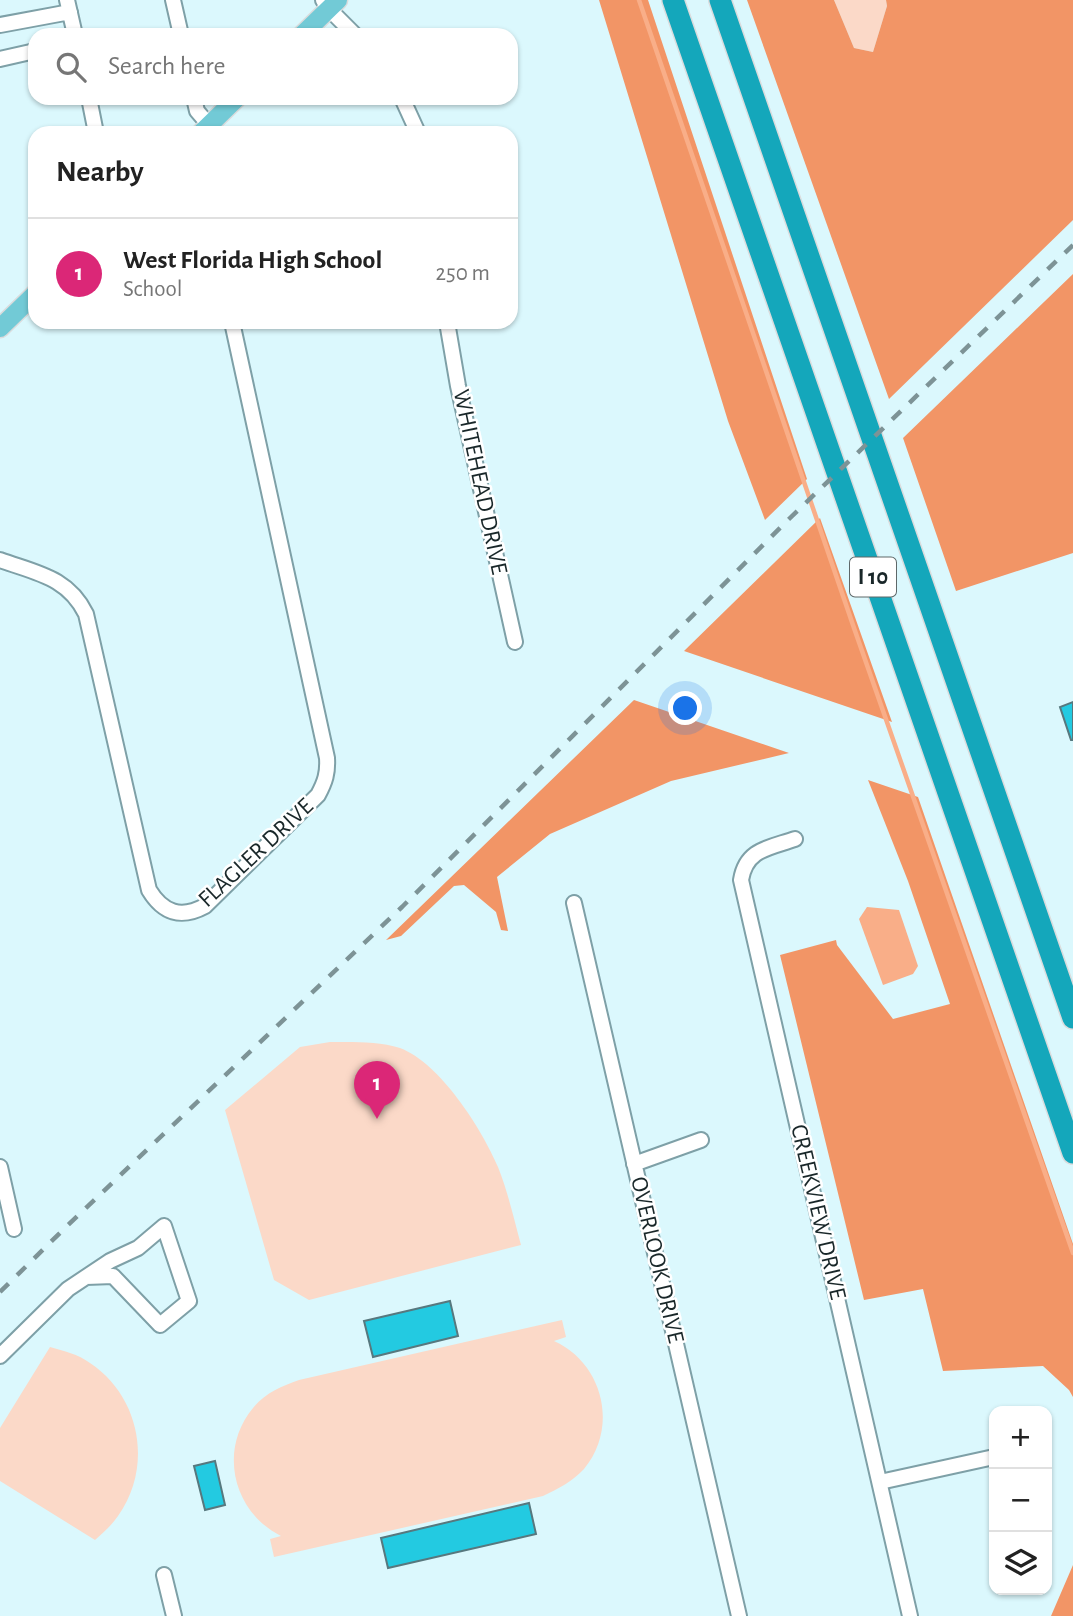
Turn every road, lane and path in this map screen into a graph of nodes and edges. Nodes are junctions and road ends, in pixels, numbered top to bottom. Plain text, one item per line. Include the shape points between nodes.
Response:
1 (173, 0) edge
2 (673, 0) edge
3 (720, 0) edge
4 (330, 3) edge
5 (69, 6) edge
6 (0, 25) edge
7 (74, 28) edge
8 (179, 28) edge
9 (308, 28) edge
10 (350, 28) edge
11 (28, 53) edge
12 (0, 60) edge
13 (90, 105) edge
14 (196, 105) edge
15 (230, 105) edge
16 (405, 105) edge
17 (95, 126) edge
18 (204, 126) edge
19 (208, 126) edge
20 (415, 126) edge
21 (28, 301) edge
22 (0, 328) edge
23 (234, 329) edge
24 (448, 329) edge
25 (0, 560) edge
26 (515, 642) dead end
27 (795, 839) dead end
28 (574, 903) dead end
29 (1073, 1018) edge
30 (701, 1140) dead end
31 (1073, 1153) edge
32 (635, 1164) junction
33 (0, 1167) edge
34 (14, 1229) dead end
35 (86, 1277) junction
36 (0, 1356) edge
37 (989, 1458) edge
38 (880, 1482) junction
39 (164, 1575) dead end
40 (174, 1616) edge
41 (739, 1616) edge
42 (910, 1616) edge

1 - 8 street
2 - 31 highway, I 10
3 - 29 highway, I 10
4 - 9 main road
4 - 10 street
5 - 6 street
5 - 7 street
11 - 12 street
13 - 17 street
14 - 18 street
15 - 19 main road
16 - 20 street
21 - 22 main road
23 - 25 street, FLAGLER DRIVE via 328,771 318,795 205,906 174,912 163,907 149,890 80,601 58,581
24 - 26 street, WHITEHEAD DRIVE
27 - 38 street, CREEKVIEW DRIVE via 754,853 743,867 741,880
28 - 32 street, OVERLOOK DRIVE
30 - 32 street
32 - 41 street, OVERLOOK DRIVE
33 - 34 street
35 - 35 street via 113,1276 160,1325 189,1301 164,1226 138,1248
35 - 36 street
37 - 38 street
38 - 42 street, CREEKVIEW DRIVE
39 - 40 street

